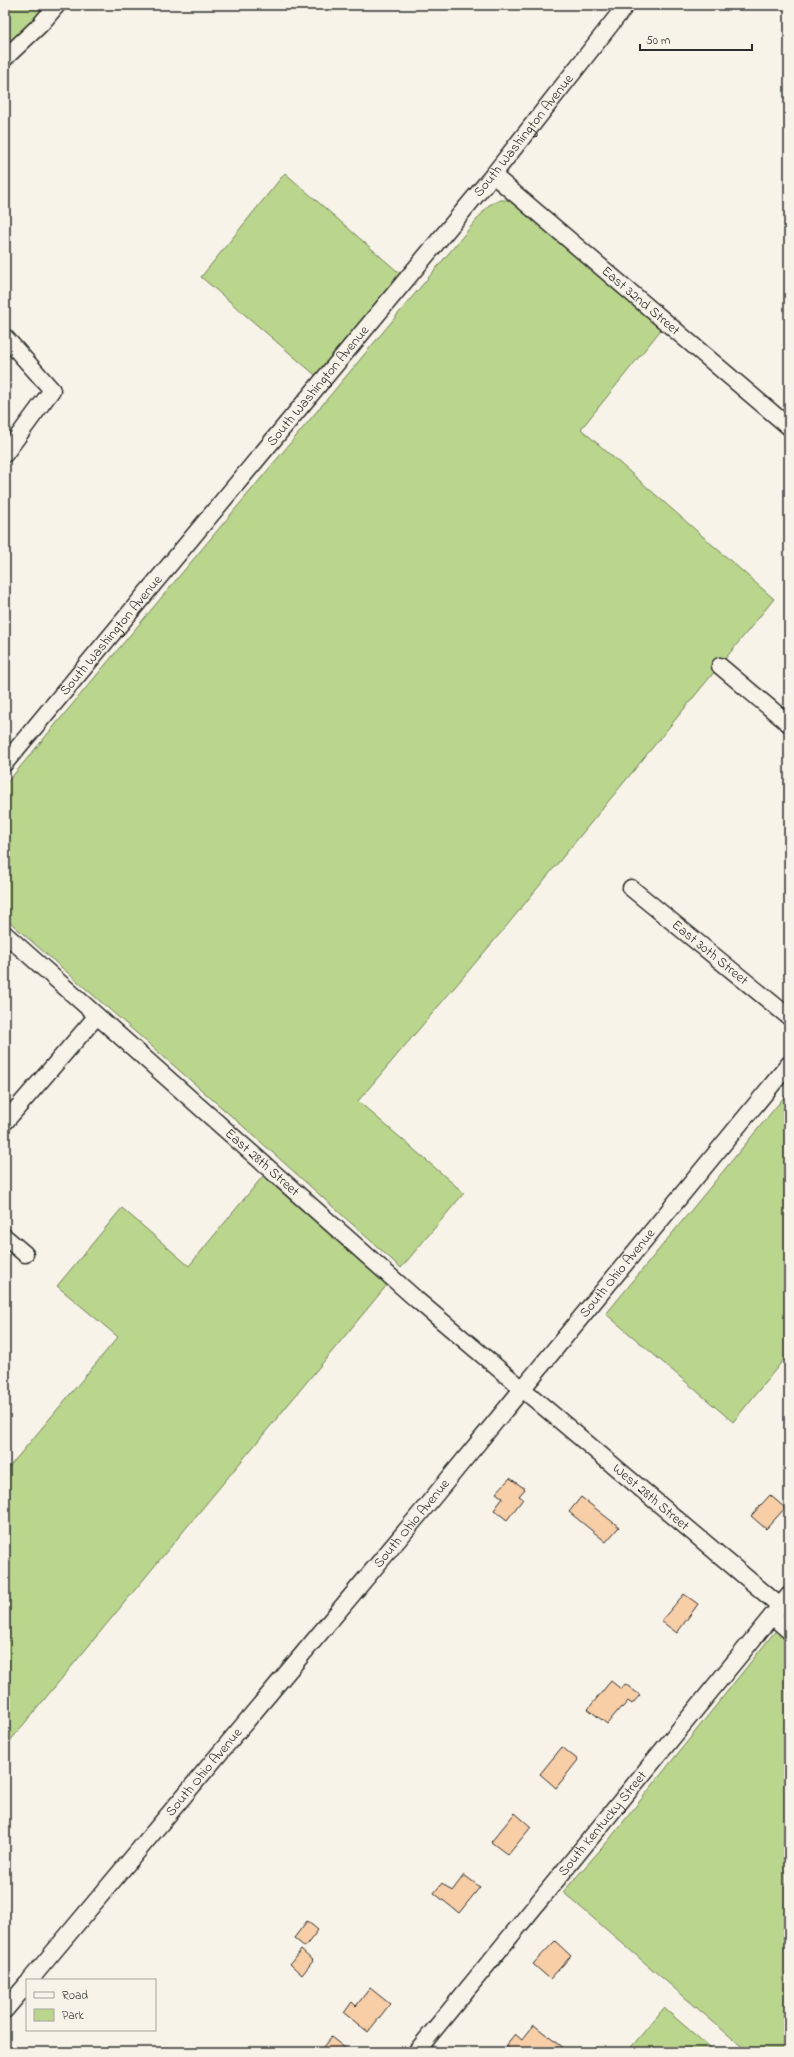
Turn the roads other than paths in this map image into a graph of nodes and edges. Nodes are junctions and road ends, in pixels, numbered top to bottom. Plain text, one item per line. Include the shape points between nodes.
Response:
1 (57, 5) edge
2 (626, 5) edge
3 (5, 58) edge
4 (493, 175) junction
5 (5, 337) edge
6 (789, 427) edge
7 (5, 454) edge
8 (720, 666) dead end
9 (789, 724) edge
10 (5, 763) edge
11 (631, 888) dead end
12 (5, 934) edge
13 (96, 1017) junction
14 (789, 1017) edge
15 (789, 1064) edge
16 (5, 1122) edge
17 (5, 1237) edge
18 (25, 1254) dead end
19 (522, 1389) junction
20 (780, 1606) edge
21 (789, 1631) edge
22 (31, 1979) edge
23 (26, 1985) edge
24 (5, 2010) edge
25 (416, 2052) edge

1 - 3 street
2 - 4 street, South Washington Avenue
4 - 6 street, East 32nd Street
4 - 10 street, South Washington Avenue
5 - 7 street via 52,390
8 - 9 street
11 - 14 street, East 30th Street
12 - 13 street, East 28th Street
13 - 16 street
13 - 19 street, East 28th Street via 417,1300
15 - 19 street, South Ohio Avenue
17 - 18 street
19 - 20 street, West 28th Street
19 - 22 street, South Ohio Avenue
20 - 21 street, West 28th Street
20 - 25 street, South Kentucky Street
23 - 24 street

